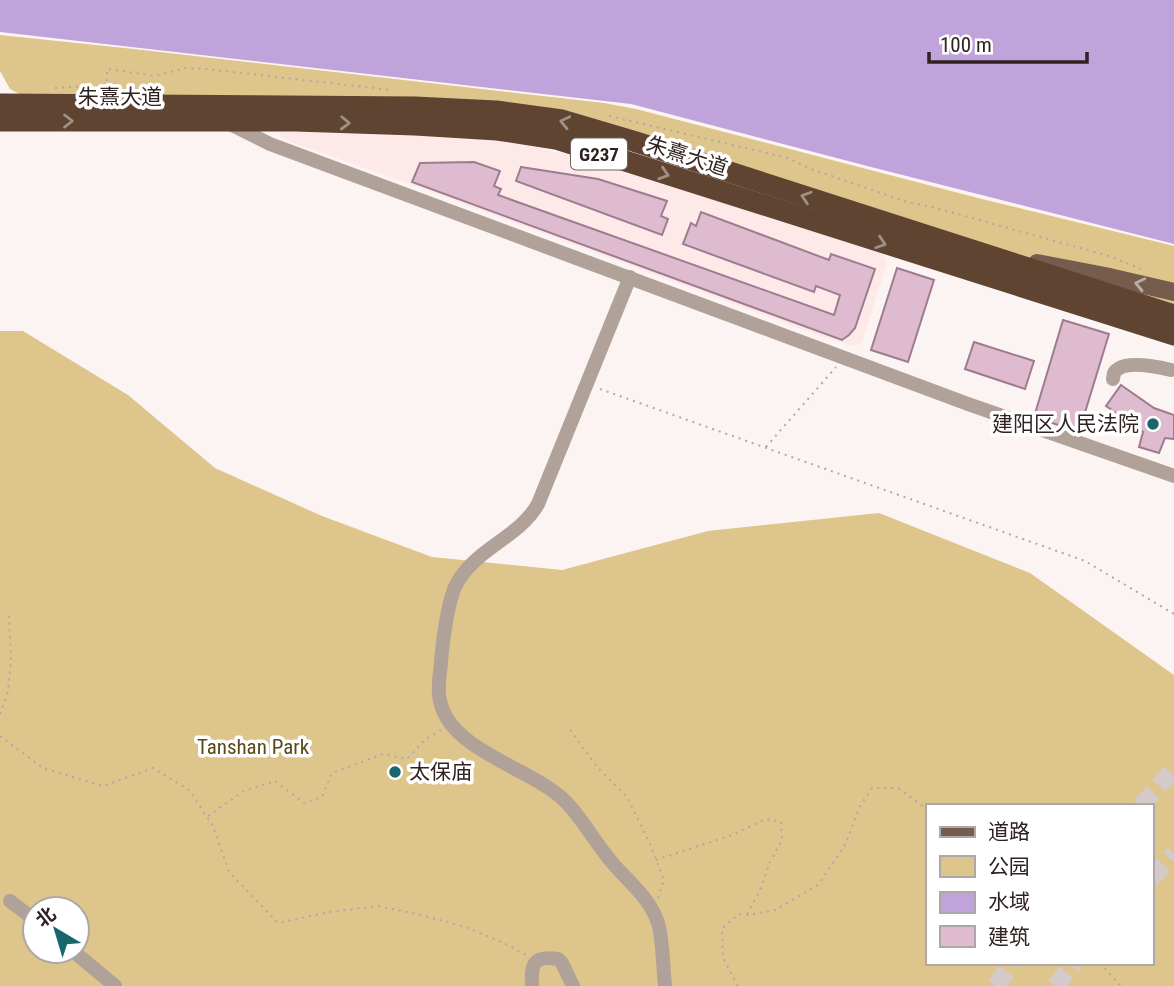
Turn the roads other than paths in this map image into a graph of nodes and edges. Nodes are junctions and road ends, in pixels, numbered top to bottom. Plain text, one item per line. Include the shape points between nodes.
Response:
1 (0, 94) edge
2 (0, 104) edge
3 (28, 105) junction
4 (187, 106) junction
5 (0, 121) edge
6 (227, 122) junction
7 (978, 252) junction
8 (629, 277) junction
9 (1174, 292) edge
10 (1174, 315) edge
11 (1174, 335) edge
12 (1173, 367) edge
13 (1113, 379) dead end
14 (1174, 476) edge
15 (10, 901) dead end
16 (21, 909) edge
17 (90, 965) edge
18 (115, 986) edge
19 (532, 986) edge
20 (573, 986) edge
21 (665, 986) edge

1 - 3 main road
2 - 3 highway, 朱熹大道 / G237
3 - 4 highway, 朱熹大道 / G237
4 - 6 street
7 -> 4 highway, 朱熹大道 / G237 via 562,120 415,107
5 -> 6 highway, 朱熹大道 / G237
6 - 8 street via 270,144
6 -> 11 highway, 朱熹大道 / G237 via 415,125 556,139
9 -> 7 main road
7 - 10 highway, 朱熹大道 / G237
8 - 14 street
8 - 21 street via 531,516 464,572 456,584 441,654 439,695 444,711 463,737 567,803 644,897 658,925
12 - 13 street via 1121,367
15 - 16 street
17 - 18 street
19 - 20 street via 532,967 542,958 558,959

